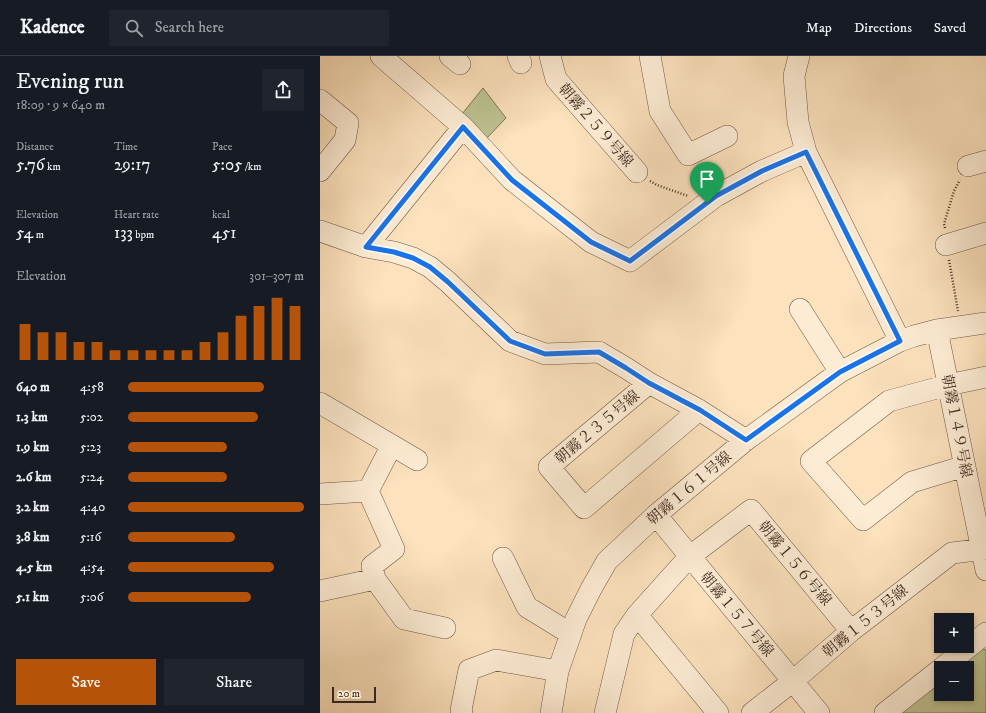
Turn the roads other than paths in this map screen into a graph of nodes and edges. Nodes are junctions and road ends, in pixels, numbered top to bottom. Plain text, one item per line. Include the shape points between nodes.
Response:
1 (381, 56) edge
2 (550, 56) edge
3 (650, 56) edge
4 (799, 56) edge
5 (320, 100) edge
6 (463, 127) junction
7 (727, 136) dead end
8 (806, 152) junction
9 (320, 171) edge
10 (636, 172) road end
11 (320, 231) edge
12 (986, 233) edge
13 (954, 242) road end
14 (366, 247) junction
15 (800, 309) dead end
16 (986, 323) edge
17 (937, 330) junction
18 (900, 341) junction
19 (840, 372) junction
20 (986, 377) edge
21 (649, 383) junction
22 (948, 384) junction
23 (320, 403) edge
24 (700, 410) junction
25 (746, 440) junction
26 (392, 445) junction
27 (417, 460) dead end
28 (965, 466) junction
29 (368, 491) junction
30 (320, 494) edge
31 (656, 515) junction
32 (984, 549) edge
33 (689, 556) junction
34 (503, 558) dead end
35 (986, 570) edge
36 (376, 579) junction
37 (320, 591) edge
38 (636, 615) junction
39 (445, 628) dead end
40 (850, 631) junction
41 (986, 633) edge
42 (571, 634) junction
43 (951, 661) edge
44 (558, 671) junction
45 (934, 674) edge
46 (793, 681) junction
47 (462, 713) edge
48 (551, 713) edge
49 (605, 713) edge
50 (718, 713) edge
51 (752, 713) edge
52 (819, 713) edge
53 (886, 713) edge

1 - 6 street
2 - 10 street, 朝霧２５９号線 via 556,79
3 - 7 street via 660,111 688,155
4 - 8 street via 794,76 798,122
5 - 9 street via 348,122 345,140
6 - 8 street via 512,180 591,242 630,261 716,196 762,171
6 - 14 street
8 - 18 street
11 - 14 street
12 - 13 street
14 - 21 street via 394,252 430,267 510,341 545,354 599,352
15 - 19 street
16 - 17 street, 朝霧１６１号線
17 - 18 street, 朝霧１６１号線
17 - 22 street, 朝霧１４９号線
18 - 19 street, 朝霧１６１号線
19 - 25 street, 朝霧１６１号線
20 - 22 street
21 - 24 street, 朝霧２３５号線
21 - 24 street, 朝霧２３５号線 via 549,468 584,508
22 - 28 street, 朝霧１４９号線
22 - 28 street via 889,401 811,461 863,520 912,482
23 - 26 street
24 - 25 street, 朝霧２３５号線
25 - 31 street, 朝霧１６１号線
26 - 27 street
26 - 29 street
28 - 32 street, 朝霧１４９号線
29 - 30 street
29 - 36 street via 394,549 372,566
31 - 33 street, 朝霧１５７号線
31 - 42 street, 朝霧１６１号線 via 607,561 576,619
32 - 35 street, 朝霧１４９号線
32 - 40 street, 朝霧１５３号線 via 952,553
33 - 38 street, 朝霧１５６号線
33 - 40 street, 朝霧１５６号線 via 751,510
33 - 46 street, 朝霧１５７号線
34 - 42 street via 527,607
36 - 37 street
36 - 39 street via 404,619
38 - 49 street, 朝霧１５６号線 via 624,634
38 - 50 street
40 - 46 street, 朝霧１５３号線
41 - 43 street
42 - 44 street, 朝霧１６１号線
44 - 47 street via 496,660 469,670
44 - 48 street, 朝霧１６１号線
45 - 53 street
46 - 51 street, 朝霧１５３号線
46 - 52 street, 朝霧１５７号線

